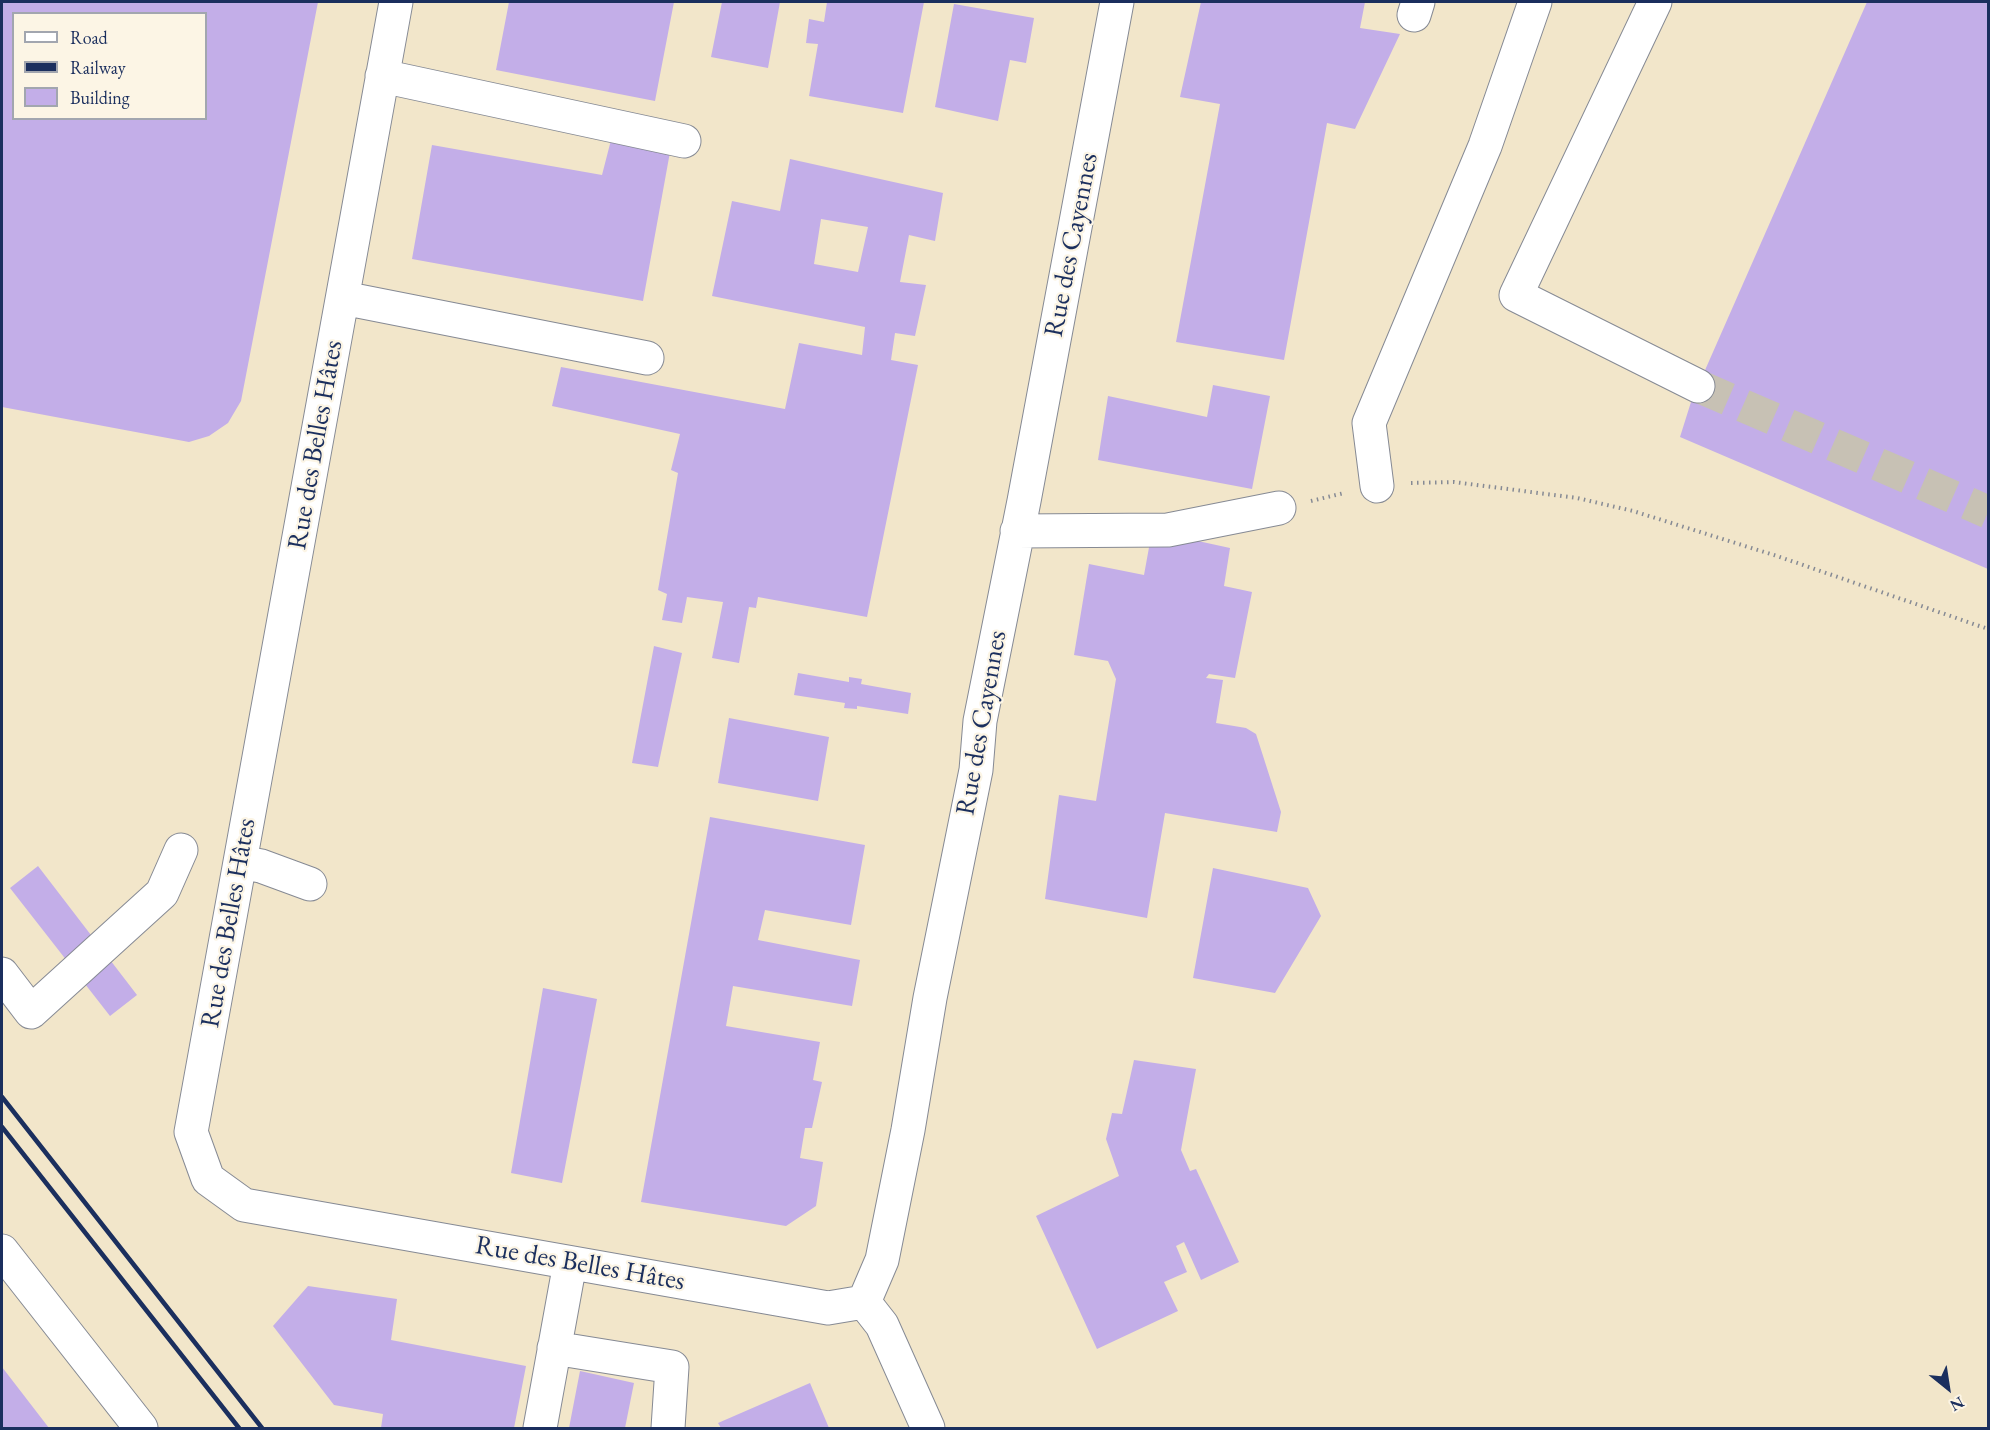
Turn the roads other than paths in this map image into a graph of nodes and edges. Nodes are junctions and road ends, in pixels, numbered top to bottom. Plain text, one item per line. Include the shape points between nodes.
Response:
1 (396, 2) edge
2 (1117, 2) edge
3 (1535, 2) edge
4 (1655, 2) edge
5 (381, 76) junction
6 (684, 141) dead end
7 (343, 298) junction
8 (647, 358) dead end
9 (1698, 386) tunnel mouth
10 (1377, 486) road end
11 (1279, 508) road end
12 (1017, 531) junction
13 (181, 850) dead end
14 (240, 862) junction
15 (310, 884) dead end
16 (2, 974) edge
17 (2, 1251) edge
18 (570, 1263) junction
19 (864, 1302) junction
20 (554, 1348) junction
21 (141, 1428) edge
22 (540, 1428) edge
23 (668, 1428) edge
24 (928, 1428) edge

1 - 5 street, Rue des Belles Hâtes
2 - 12 street, Rue des Cayennes
3 - 10 street via 1485,146 1369,423
4 - 9 street via 1516,295
5 - 6 street
5 - 7 street, Rue des Belles Hâtes
7 - 8 street
7 - 14 street, Rue des Belles Hâtes
11 - 12 street via 1168,530
12 - 19 street, Rue des Cayennes via 908,1130 882,1260
13 - 16 street via 162,893 31,1012
14 - 15 street
14 - 18 street, Rue des Belles Hâtes via 191,1131 208,1179 244,1205
17 - 21 street
18 - 19 street, Rue des Belles Hâtes via 828,1308
18 - 20 street
19 - 24 street via 882,1325
20 - 22 street
20 - 23 street via 672,1367

